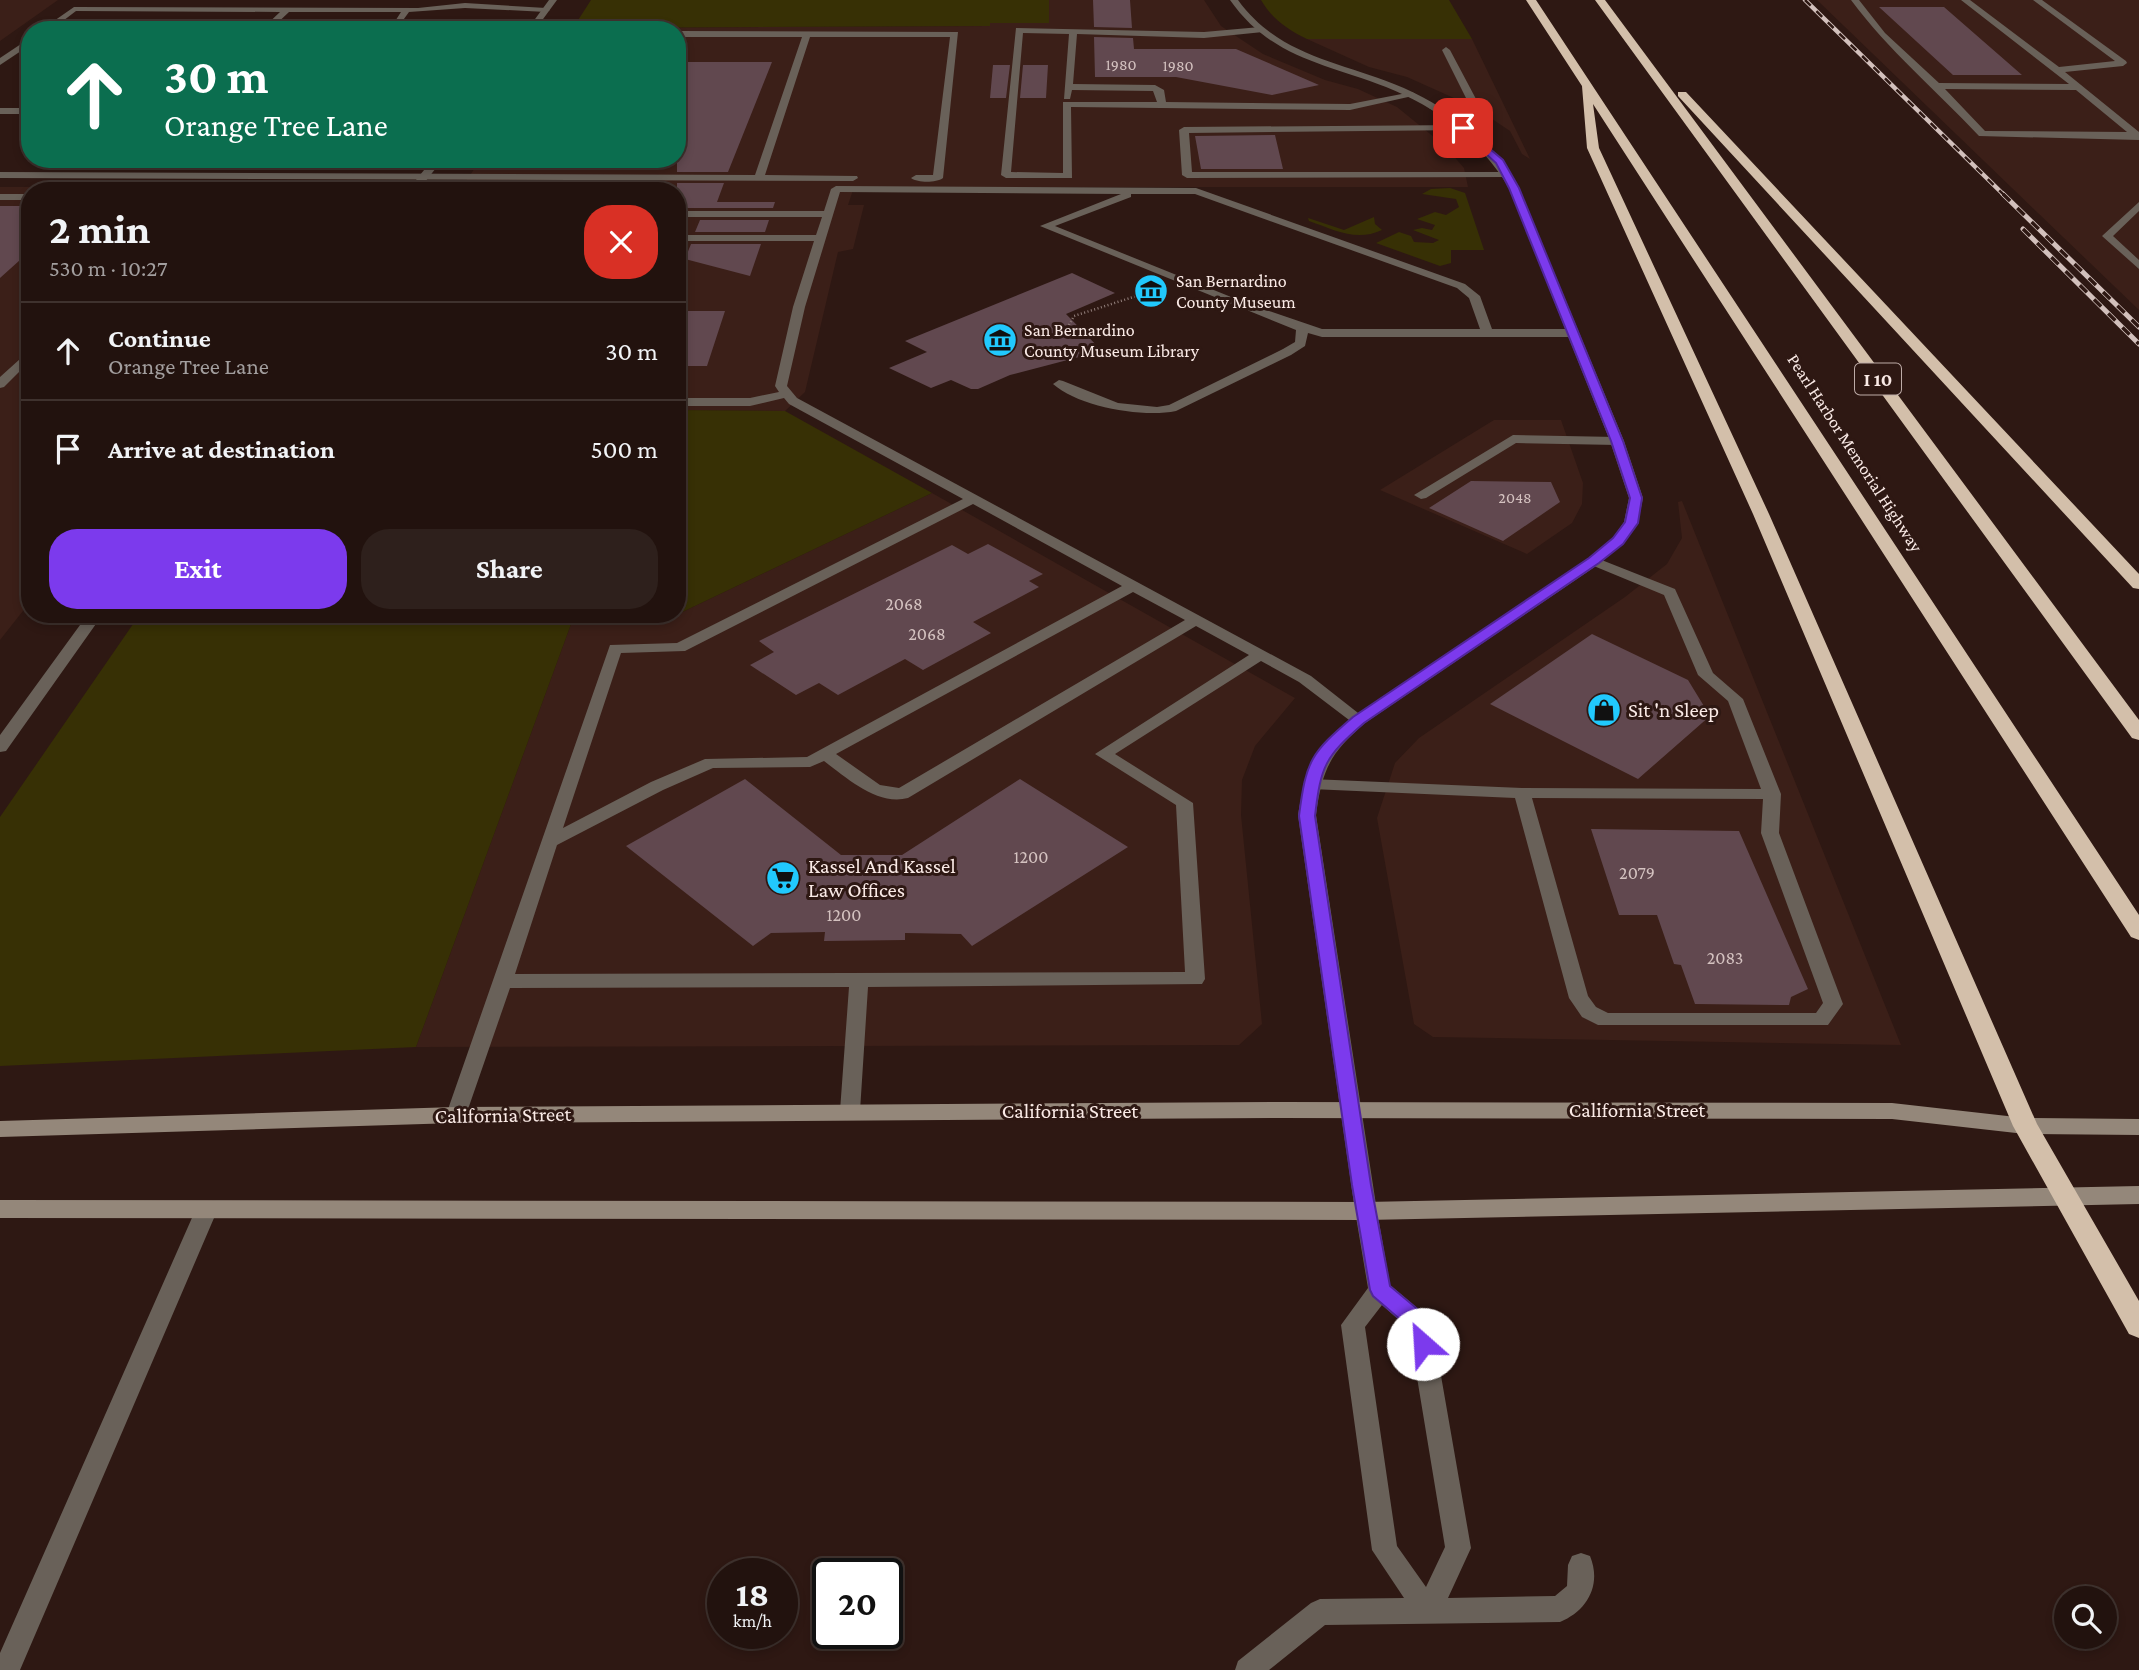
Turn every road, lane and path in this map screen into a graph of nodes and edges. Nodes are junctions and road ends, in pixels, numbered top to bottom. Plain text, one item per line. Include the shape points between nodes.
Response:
1 (553, 0) edge
2 (1234, 0) edge
3 (1531, 0) edge
4 (1600, 0) edge
5 (1855, 0) edge
6 (1965, 0) edge
7 (2037, 0) edge
8 (450, 6) junction
9 (288, 9) junction
10 (407, 10) junction
11 (418, 10) junction
12 (546, 10) junction
13 (444, 14) junction
14 (57, 21) edge
15 (275, 21) edge
16 (398, 21) edge
17 (538, 21) edge
18 (1616, 24) junction
19 (1260, 30) junction
20 (1073, 32) junction
21 (686, 34) edge
22 (807, 34) junction
23 (21, 48) edge
24 (1447, 50) dead end
25 (4, 60) edge
26 (2057, 70) junction
27 (1937, 86) junction
28 (1068, 87) junction
29 (2080, 87) junction
30 (1586, 88) junction
31 (1412, 95) junction
32 (1066, 104) junction
33 (1162, 105) junction
34 (1434, 108) junction
35 (0, 111) edge
36 (21, 111) edge
37 (1463, 128) junction
38 (2138, 136) edge
39 (431, 168) edge
40 (0, 175) edge
41 (1507, 175) junction
42 (425, 176) junction
43 (759, 177) junction
44 (861, 178) dead end
45 (898, 178) dead end
46 (420, 182) edge
47 (1138, 191) junction
48 (0, 197) edge
49 (21, 197) edge
50 (2139, 205) edge
51 (686, 214) edge
52 (829, 214) junction
53 (686, 238) edge
54 (821, 238) junction
55 (2139, 266) edge
56 (1182, 281) junction
57 (1069, 326) dead end
58 (1302, 328) junction
59 (1487, 332) junction
60 (1572, 333) junction
61 (21, 363) edge
62 (0, 384) edge
63 (1059, 384) dead end
64 (788, 394) junction
65 (686, 402) edge
66 (1617, 441) junction
67 (1421, 495) dead end
68 (973, 499) junction
69 (1594, 561) junction
70 (2139, 584) edge
71 (1133, 586) junction
72 (1195, 620) junction
73 (90, 623) edge
74 (1260, 655) junction
75 (1359, 720) junction
76 (2139, 734) edge
77 (0, 747) edge
78 (825, 754) junction
79 (1311, 784) junction
80 (1522, 793) junction
81 (1772, 794) junction
82 (548, 843) junction
83 (2139, 932) edge
84 (859, 980) junction
85 (503, 981) junction
86 (1350, 1110) junction
87 (850, 1111) junction
88 (456, 1115) junction
89 (2025, 1126) junction
90 (2139, 1127) edge
91 (0, 1129) edge
92 (2139, 1195) edge
93 (2065, 1197) junction
94 (0, 1209) edge
95 (1366, 1210) junction
96 (206, 1211) junction
97 (1380, 1290) junction
98 (2139, 1326) edge
99 (1581, 1565) dead end
100 (1428, 1611) junction
101 (6, 1670) edge
102 (1248, 1670) edge

1 - 12 street
2 - 19 street
3 - 30 highway, Pearl Harbor Memorial Highway
4 - 18 highway, I 10
5 - 27 street via 1882,35
6 - 26 street
7 - 26 street via 2123,63
8 - 11 street
8 - 12 street
8 - 13 street
9 - 10 street
9 - 14 street via 74,9
9 - 15 street
10 - 11 street
10 - 16 street
11 - 13 street
12 - 13 street
12 - 17 street
18 - 70 highway
18 - 76 highway, I 10
19 - 20 street via 1204,35
19 - 31 street via 1321,62
20 - 28 street
20 - 32 street via 1019,30 1006,175 1068,176
21 - 22 street
22 - 43 street
22 - 45 street via 955,34 938,178
23 - 25 street
24 - 34 street via 1471,99
26 - 29 street
27 - 29 street
27 - 38 street via 1982,134
28 - 32 street
28 - 33 street via 1155,88
29 - 38 street
30 - 83 highway, Pearl Harbor Memorial Highway
30 - 89 highway via 1593,148 1766,527
31 - 33 street via 1350,107
31 - 34 street
32 - 33 street
34 - 37 street
35 - 36 street
37 - 41 street
37 - 41 street via 1184,130 1187,175
39 - 42 street
40 - 42 street via 113,171
41 - 60 street
42 - 43 street
42 - 46 street
43 - 44 street
47 - 52 street via 836,189
47 - 56 street via 1045,226
47 - 59 street via 1196,191 1461,286 1474,296
48 - 49 street
50 - 55 street via 2107,236
51 - 52 street
52 - 54 street
53 - 54 street
54 - 64 street via 799,307 782,386
56 - 57 path via 1074,316
56 - 58 street
58 - 59 street via 1322,333
58 - 63 street via 1301,344 1172,408 1155,412 1121,409
59 - 60 street
60 - 66 street
61 - 62 street
64 - 65 street via 750,402
64 - 68 street via 793,401
66 - 67 street via 1513,439
66 - 69 street via 1632,480 1634,510 1618,541
68 - 71 street
68 - 82 street via 680,648 615,648
69 - 75 street
69 - 81 street via 1670,592 1706,674 1735,699
71 - 72 street
71 - 78 street
72 - 74 street
72 - 78 street via 902,794 875,789
73 - 77 street
74 - 75 street via 1305,679
74 - 84 street via 1102,754 1184,803 1195,979
75 - 79 street via 1317,762
78 - 82 street via 810,762 711,763
79 - 80 street
79 - 86 street via 1307,816
80 - 81 street
80 - 81 street via 1579,998 1589,1012 1605,1020 1821,1020 1833,1003 1770,833
82 - 85 street
84 - 85 street
84 - 87 street
85 - 88 street
86 - 87 main road, California Street
86 - 89 main road, California Street via 1892,1111
86 - 95 street
87 - 88 main road, California Street
88 - 91 main road, California Street
89 - 90 main road, California Street
89 - 93 highway
92 - 93 main road
93 - 95 main road
93 - 98 highway
94 - 96 main road
95 - 96 main road
95 - 97 street
96 - 101 street
97 - 100 street via 1353,1325 1385,1550
97 - 100 street via 1419,1324 1458,1548
99 - 100 street via 1580,1592 1560,1609
100 - 102 street via 1320,1612

